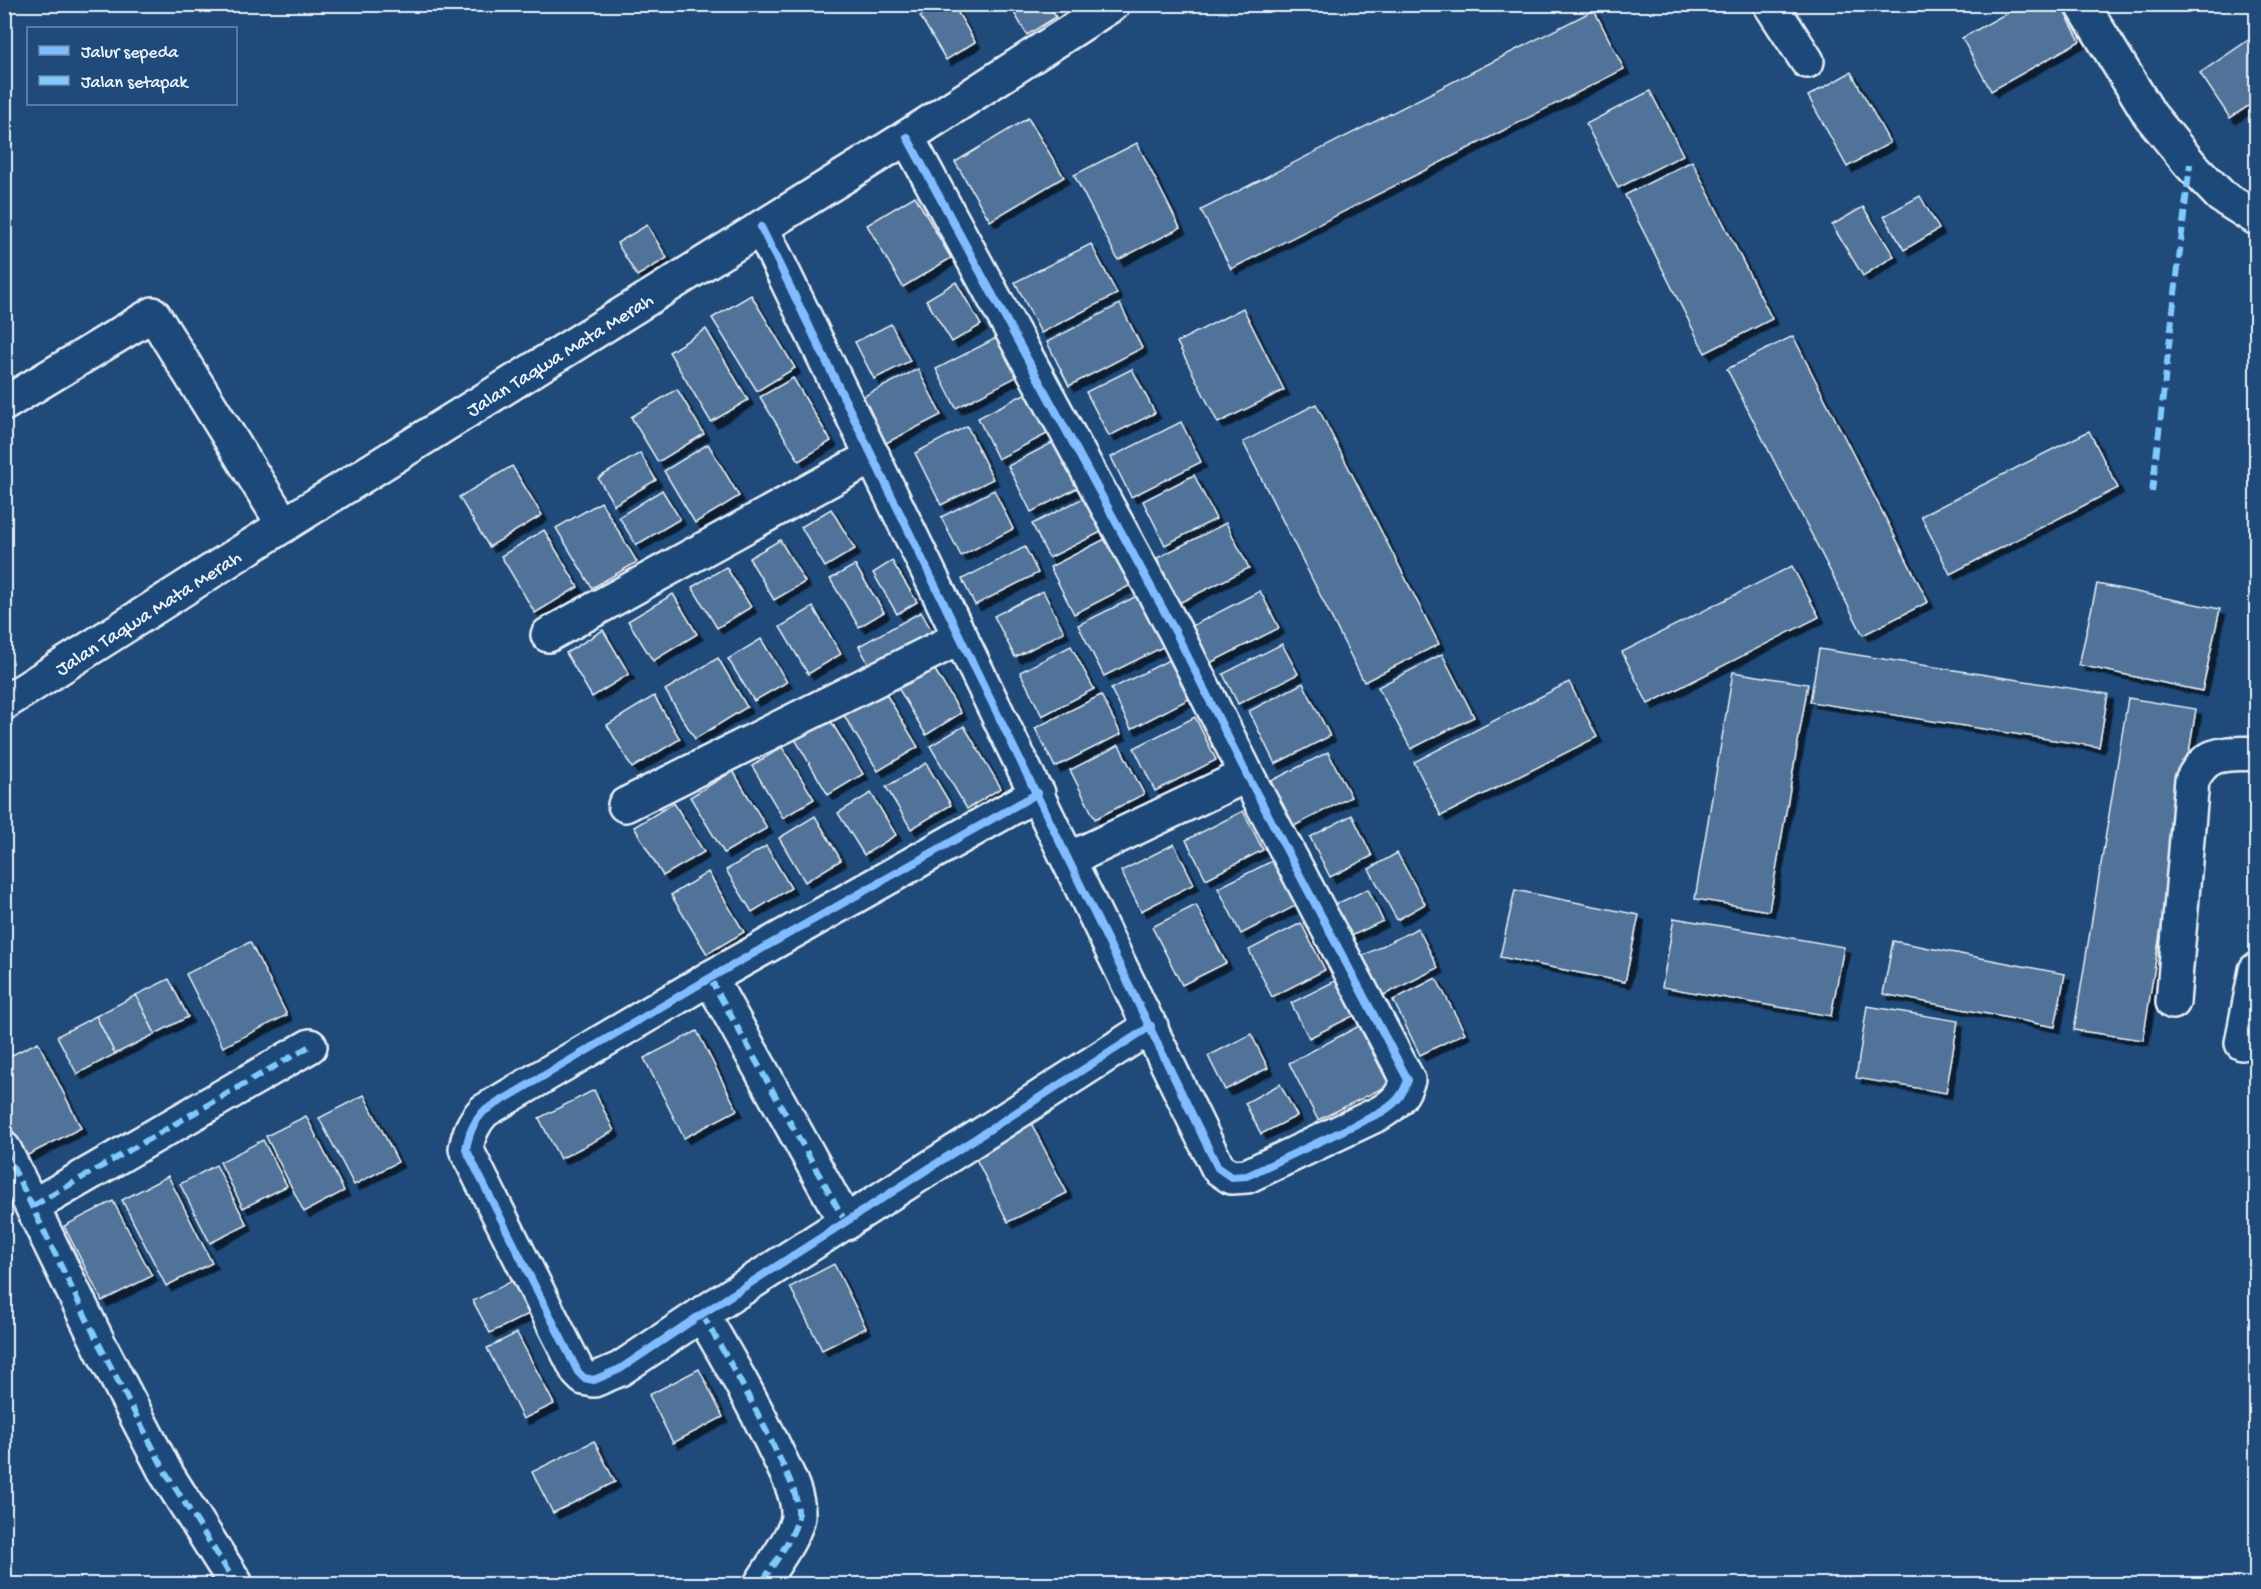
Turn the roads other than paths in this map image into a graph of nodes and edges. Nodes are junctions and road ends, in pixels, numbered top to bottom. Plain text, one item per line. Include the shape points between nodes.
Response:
1 (1770, 4) edge
2 (2082, 4) edge
3 (1098, 8) edge
4 (1807, 61) dead end
5 (907, 137) junction
6 (2256, 218) edge
7 (761, 227) junction
8 (4, 404) edge
9 (873, 456) junction
10 (284, 525) junction
11 (548, 635) dead end
12 (961, 637) junction
13 (4, 703) edge
14 (2256, 753) edge
15 (1247, 775) junction
16 (1038, 793) junction
17 (626, 805) dead end
18 (1070, 859) junction
19 (2256, 970) edge
20 (710, 978) junction
21 (2173, 1002) dead end
22 (1151, 1026) junction
23 (2242, 1043) dead end
24 (310, 1046) dead end
25 (4, 1149) edge
26 (33, 1206) junction
27 (846, 1223) junction
28 (702, 1314) junction
29 (236, 1584) edge
30 (761, 1584) edge

1 - 4 street
2 - 6 street via 2150,115 2221,196
3 - 5 street, Jalan Taqwa Mata Merah
5 - 7 street, Jalan Taqwa Mata Merah
5 - 15 street via 1176,633
7 - 9 street
7 - 10 street, Jalan Taqwa Mata Merah
8 - 10 street via 153,314
9 - 11 street
9 - 12 street
10 - 13 street, Jalan Taqwa Mata Merah
12 - 16 street
12 - 17 street
14 - 21 street via 2207,759 2192,780
15 - 18 street
15 - 22 street via 1408,1080 1403,1094 1380,1113 1247,1176 1231,1177 1218,1168 1211,1156
16 - 18 street
16 - 20 street
18 - 22 street
19 - 23 street
20 - 27 street
20 - 28 street via 484,1111 469,1132 466,1149 584,1378 594,1380 620,1369
22 - 27 street
24 - 26 street
25 - 26 street
26 - 29 street via 166,1473
27 - 28 street
28 - 30 street via 752,1399 788,1475 797,1505 795,1528

